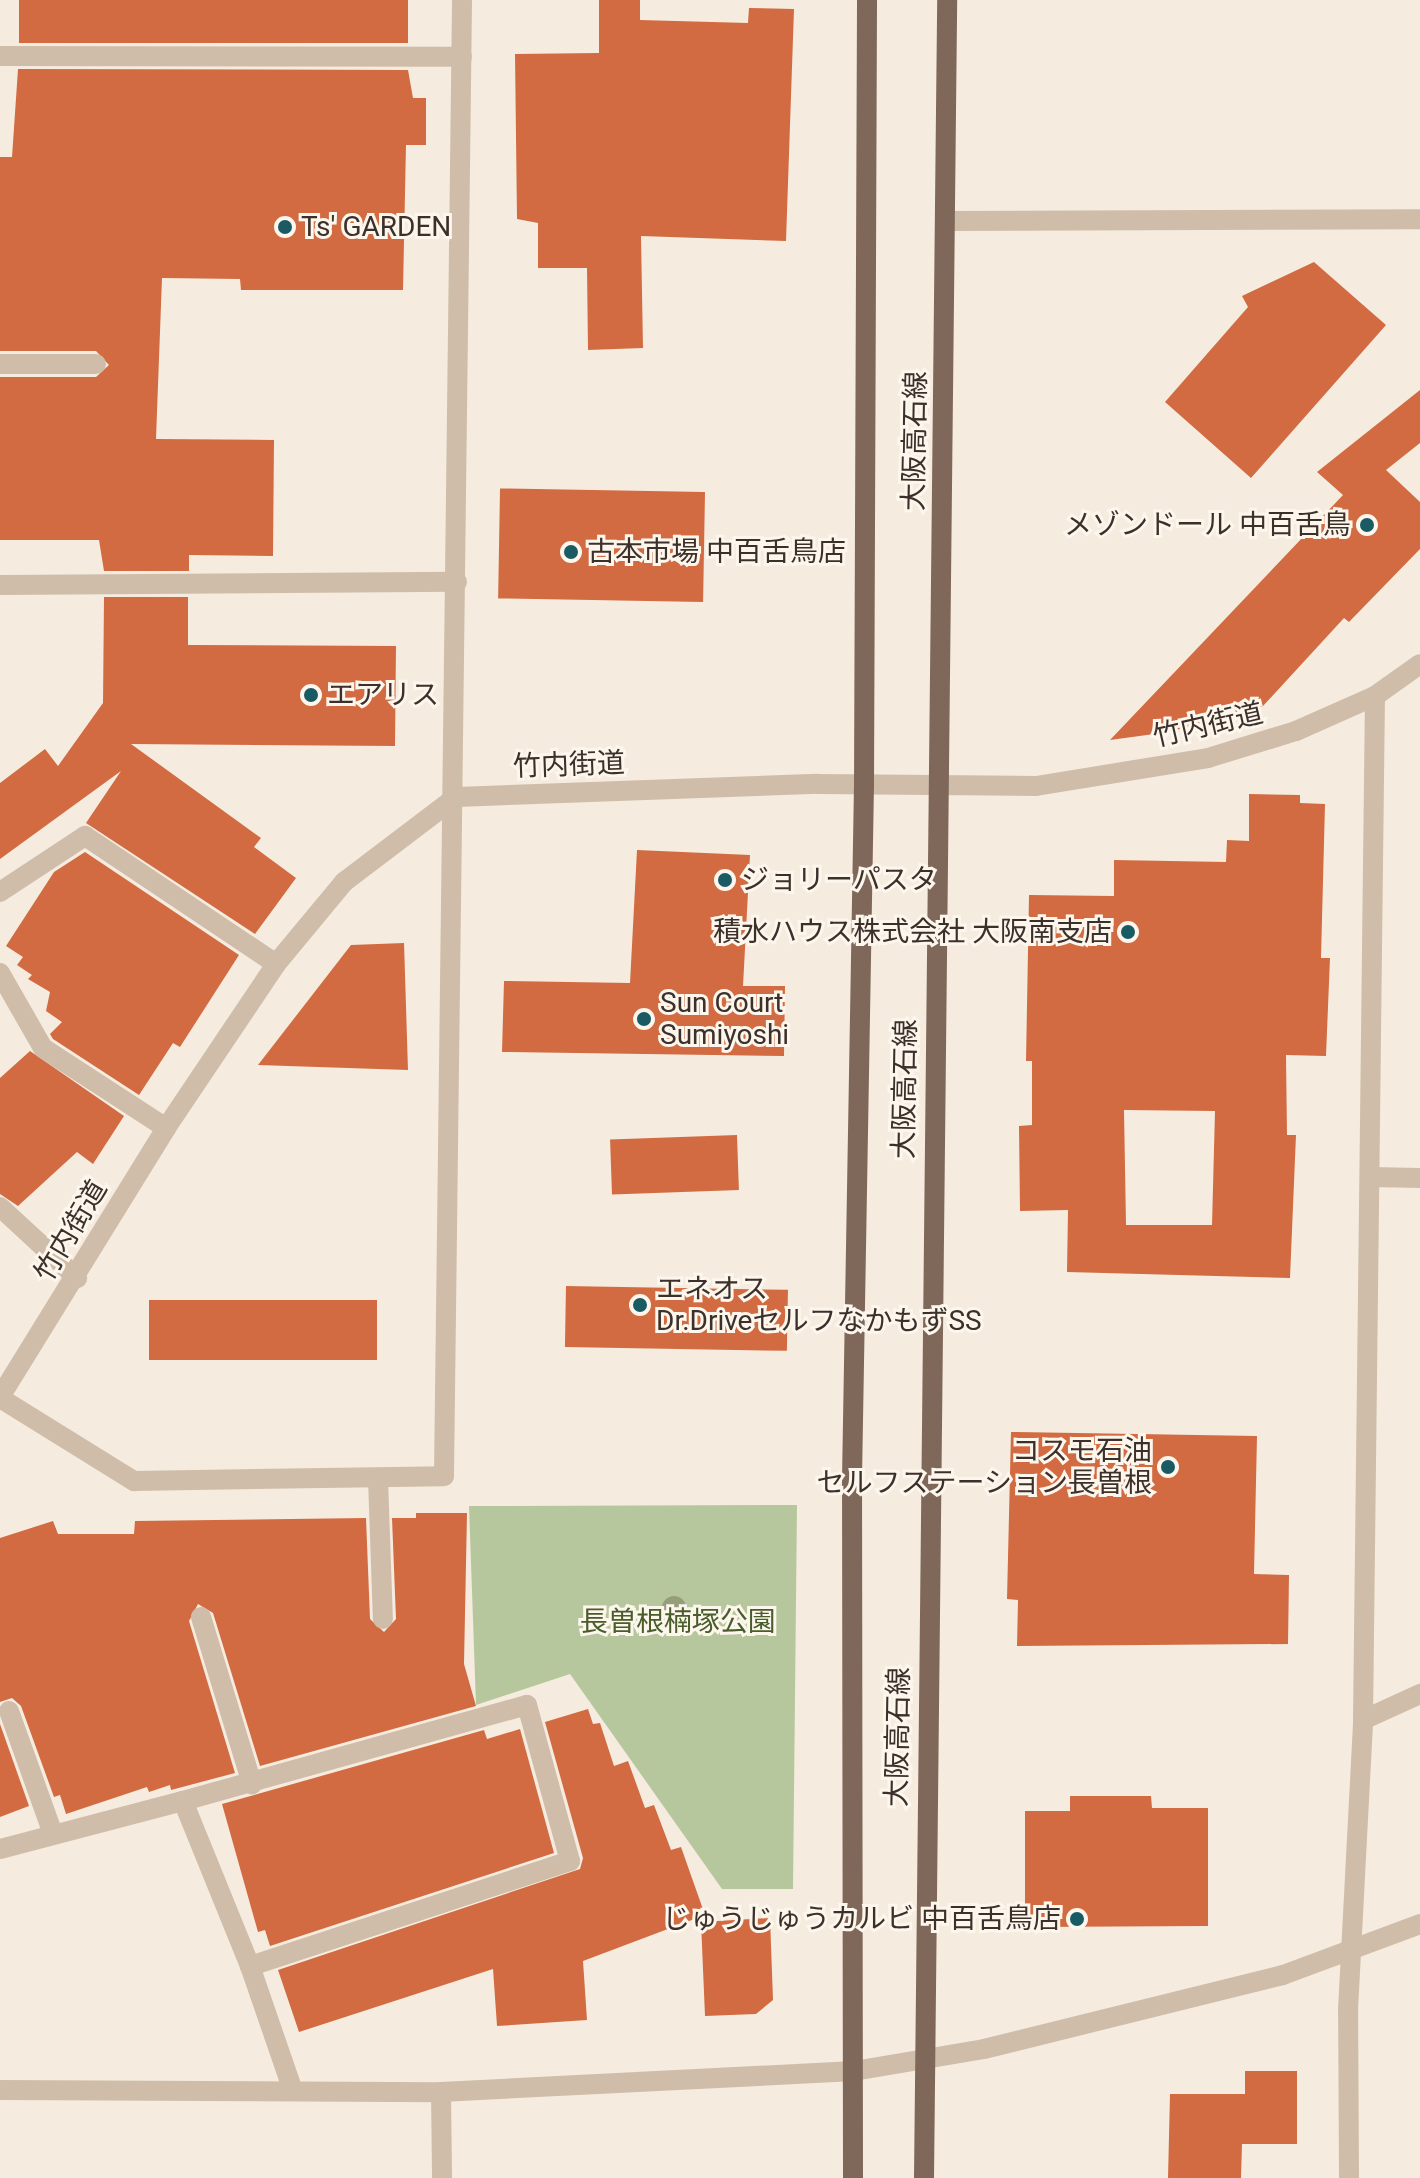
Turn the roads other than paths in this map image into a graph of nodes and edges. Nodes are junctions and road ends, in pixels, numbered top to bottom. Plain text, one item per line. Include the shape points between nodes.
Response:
1 (462, 0) edge
2 (867, 0) edge
3 (947, 0) edge
4 (0, 56) edge
5 (462, 57) junction
6 (1420, 219) edge
7 (947, 221) junction
8 (0, 364) edge
9 (96, 364) dead end
10 (457, 582) junction
11 (0, 585) edge
12 (1420, 664) edge
13 (1375, 696) junction
14 (864, 785) junction
15 (936, 787) junction
16 (456, 797) junction
17 (0, 892) edge
18 (276, 964) junction
19 (0, 973) edge
20 (166, 1128) junction
21 (1370, 1177) junction
22 (1420, 1178) edge
23 (0, 1207) edge
24 (77, 1278) junction
25 (0, 1397) edge
26 (378, 1479) junction
27 (201, 1617) dead end
28 (383, 1619) dead end
29 (1420, 1694) edge
30 (9, 1711) dead end
31 (1363, 1720) junction
32 (252, 1784) junction
33 (183, 1801) junction
34 (53, 1834) junction
35 (0, 1849) edge
36 (1420, 1924) edge
37 (1351, 1952) junction
38 (250, 1966) junction
39 (923, 2062) junction
40 (854, 2071) junction
41 (0, 2090) edge
42 (293, 2091) junction
43 (441, 2092) junction
44 (442, 2178) edge
45 (853, 2178) edge
46 (924, 2178) edge
47 (1349, 2178) edge

1 - 5 street
2 - 14 main road, 大阪高石線
3 - 7 main road, 大阪高石線
4 - 5 street
5 - 10 street
6 - 7 street
7 - 15 main road, 大阪高石線
8 - 9 street
10 - 11 street
10 - 16 street
12 - 13 street, 竹内街道
13 - 15 street, 竹内街道 via 1296,731 1208,758 1036,786
13 - 21 street
14 - 15 street, 竹内街道
14 - 16 street, 竹内街道
14 - 40 main road, 大阪高石線 via 852,1479
15 - 39 main road, 大阪高石線
16 - 18 street, 竹内街道 via 344,882
16 - 26 street via 444,1476
17 - 18 street via 85,836
18 - 20 street, 竹内街道
19 - 20 street via 43,1048
20 - 24 street, 竹内街道
21 - 22 street
21 - 31 street
23 - 24 street
24 - 25 street, 竹内街道
25 - 26 street via 134,1481
26 - 28 street
27 - 32 street
29 - 31 street
30 - 34 street
31 - 37 street
32 - 33 street
32 - 38 street via 527,1705 570,1861
33 - 34 street
33 - 38 street
34 - 35 street
36 - 37 street
37 - 39 street via 1283,1975
37 - 47 street
38 - 42 street
39 - 40 street
39 - 46 main road, 大阪高石線
40 - 43 street
40 - 45 main road, 大阪高石線
41 - 42 street
42 - 43 street
43 - 44 street

